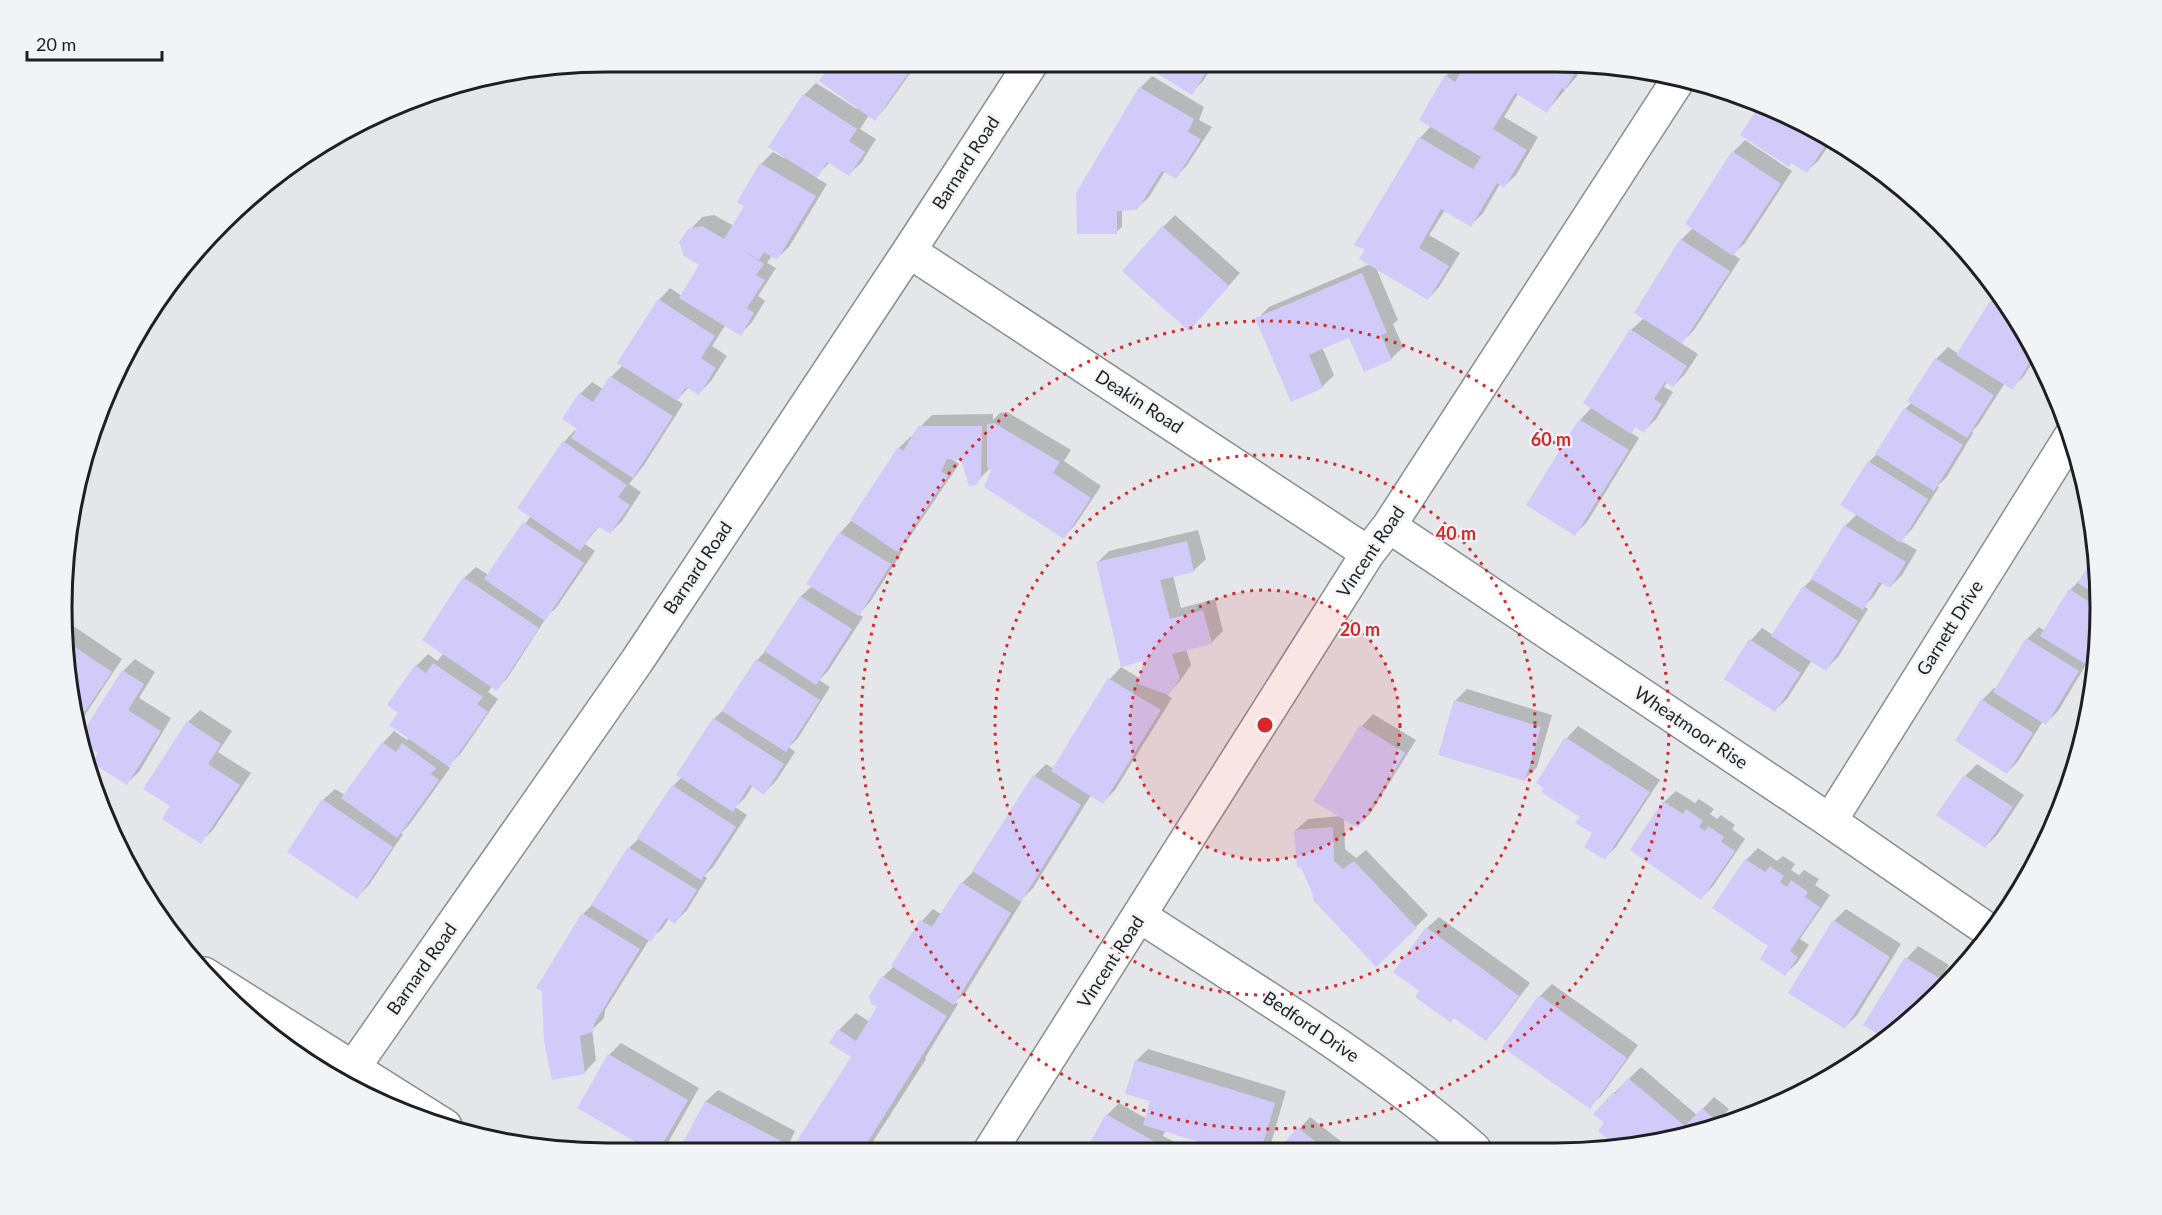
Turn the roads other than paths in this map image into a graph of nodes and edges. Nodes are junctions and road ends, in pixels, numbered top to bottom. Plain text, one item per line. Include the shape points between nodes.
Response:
1 (1025, 72) edge
2 (1674, 86) edge
3 (909, 251) junction
4 (2065, 445) edge
5 (1389, 526) junction
6 (1368, 554) junction
7 (1830, 821) junction
8 (1140, 916) junction
9 (1984, 927) edge
10 (240, 997) edge
11 (353, 1068) junction
12 (414, 1106) edge
13 (995, 1143) edge
14 (1467, 1143) edge

1 - 3 street, Barnard Road
2 - 5 street, Vincent Road
3 - 6 street, Deakin Road
3 - 11 street, Barnard Road via 637,661
4 - 7 street, Garnett Drive
5 - 6 street, Vincent Road
5 - 7 street, Wheatmoor Rise
6 - 8 street, Vincent Road
7 - 9 street, Wheatmoor Rise
8 - 13 street, Vincent Road
8 - 14 street, Bedford Drive via 1355,1056
10 - 11 street
11 - 12 street

